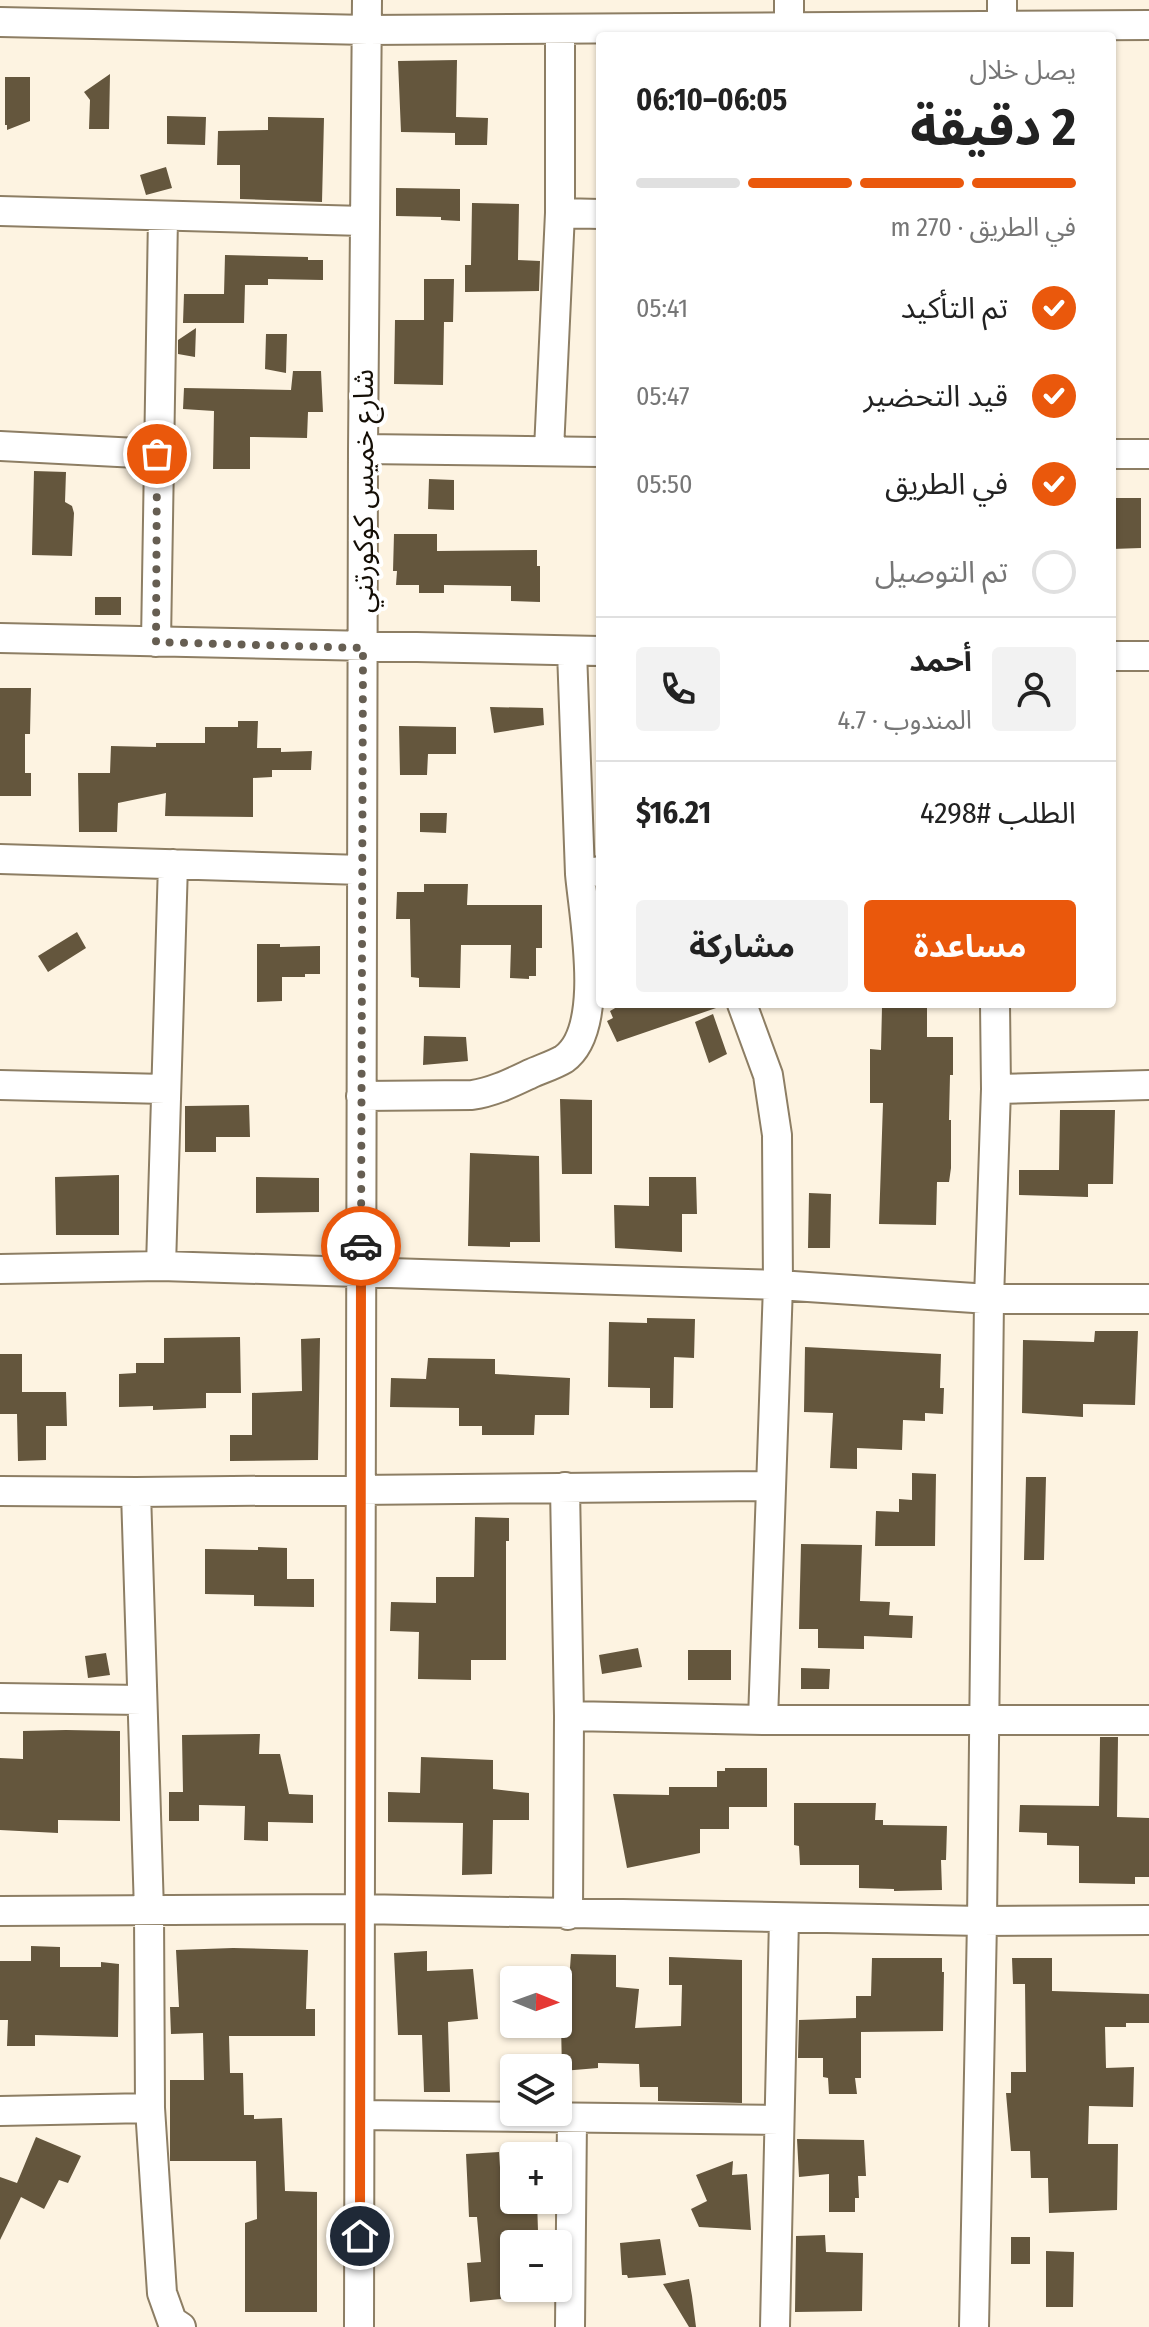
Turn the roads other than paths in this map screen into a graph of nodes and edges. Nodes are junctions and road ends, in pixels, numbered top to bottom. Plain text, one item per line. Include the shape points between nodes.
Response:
1 (367, 0) edge
2 (170, 13) edge
3 (789, 14) edge
4 (1002, 20) edge
5 (0, 22) edge
6 (1149, 25) edge
7 (560, 29) junction
8 (368, 30) junction
9 (0, 211) edge
10 (560, 213) junction
11 (596, 214) edge
12 (163, 216) junction
13 (364, 221) junction
14 (0, 446) edge
15 (363, 449) junction
16 (549, 450) junction
17 (596, 452) edge
18 (157, 454) junction
19 (1116, 454) edge
20 (1149, 454) edge
21 (0, 638) edge
22 (156, 642) junction
23 (363, 648) junction
24 (572, 651) junction
25 (596, 651) edge
26 (1116, 656) edge
27 (1149, 656) edge
28 (0, 859) edge
29 (173, 864) junction
30 (362, 870) junction
31 (590, 873) edge
32 (743, 1008) edge
33 (995, 1008) edge
34 (0, 1085) edge
35 (1149, 1085) edge
36 (165, 1089) junction
37 (996, 1089) junction
38 (361, 1096) junction
39 (161, 1266) junction
40 (0, 1269) edge
41 (360, 1273) junction
42 (778, 1285) junction
43 (989, 1299) junction
44 (1149, 1299) edge
45 (769, 1486) junction
46 (565, 1487) junction
47 (360, 1490) junction
48 (0, 1491) edge
49 (136, 1492) junction
50 (0, 1698) edge
51 (142, 1700) junction
52 (569, 1716) junction
53 (763, 1720) junction
54 (986, 1720) junction
55 (1149, 1720) edge
56 (359, 1909) junction
57 (0, 1911) edge
58 (149, 1911) junction
59 (568, 1915) junction
60 (784, 1918) junction
61 (1149, 1920) edge
62 (982, 1921) junction
63 (150, 2108) junction
64 (0, 2111) edge
65 (361, 2115) junction
66 (500, 2117) edge
67 (572, 2118) edge
68 (779, 2120) junction
69 (572, 2126) edge
70 (181, 2327) edge
71 (359, 2327) edge
72 (570, 2327) edge
73 (775, 2327) edge
74 (974, 2327) edge

1 - 8 street, شارع خميس كوكورتني
2 - 5 street
2 - 8 street
3 - 4 street
3 - 7 street
4 - 6 street
7 - 8 street
7 - 10 street
8 - 13 street, شارع خميس كوكورتني
9 - 12 street
10 - 11 street
10 - 16 street
12 - 13 street
12 - 18 street
13 - 15 street, شارع خميس كوكورتني
14 - 18 street
15 - 16 street
15 - 23 street, شارع خميس كوكورتني
16 - 17 street
18 - 22 street
19 - 20 street
21 - 22 street
22 - 23 street
23 - 24 street
23 - 30 street, شارع خميس كوكورتني
24 - 25 street
24 - 31 street
26 - 27 street
28 - 29 street
29 - 30 street
29 - 36 street
30 - 38 street, شارع خميس كوكورتني
31 - 38 street via 589,1003 583,1031 565,1058 488,1093
32 - 42 street via 768,1075 777,1135
33 - 37 street
34 - 36 street
35 - 37 street
36 - 39 street
37 - 43 street
38 - 41 street, شارع خميس كوكورتني
39 - 40 street
39 - 41 street
41 - 42 street
41 - 47 street, شارع خميس كوكورتني
42 - 43 street
42 - 45 street
43 - 44 street
43 - 54 street
45 - 46 street
45 - 53 street
46 - 47 street
46 - 52 street
47 - 49 street
47 - 56 street, شارع خميس كوكورتني
48 - 49 street
49 - 51 street
50 - 51 street
51 - 58 street
52 - 53 street
52 - 59 street
53 - 54 street
54 - 55 street
54 - 62 street
56 - 58 street
56 - 59 street
56 - 65 street, شارع خميس كوكورتني
57 - 58 street
58 - 63 street
59 - 60 street
60 - 62 street
60 - 68 street
61 - 62 street
62 - 74 street
63 - 64 street
63 - 70 street via 162,2293 172,2321
65 - 66 street
65 - 71 street, شارع خميس كوكورتني
67 - 68 street
68 - 73 street
69 - 72 street

